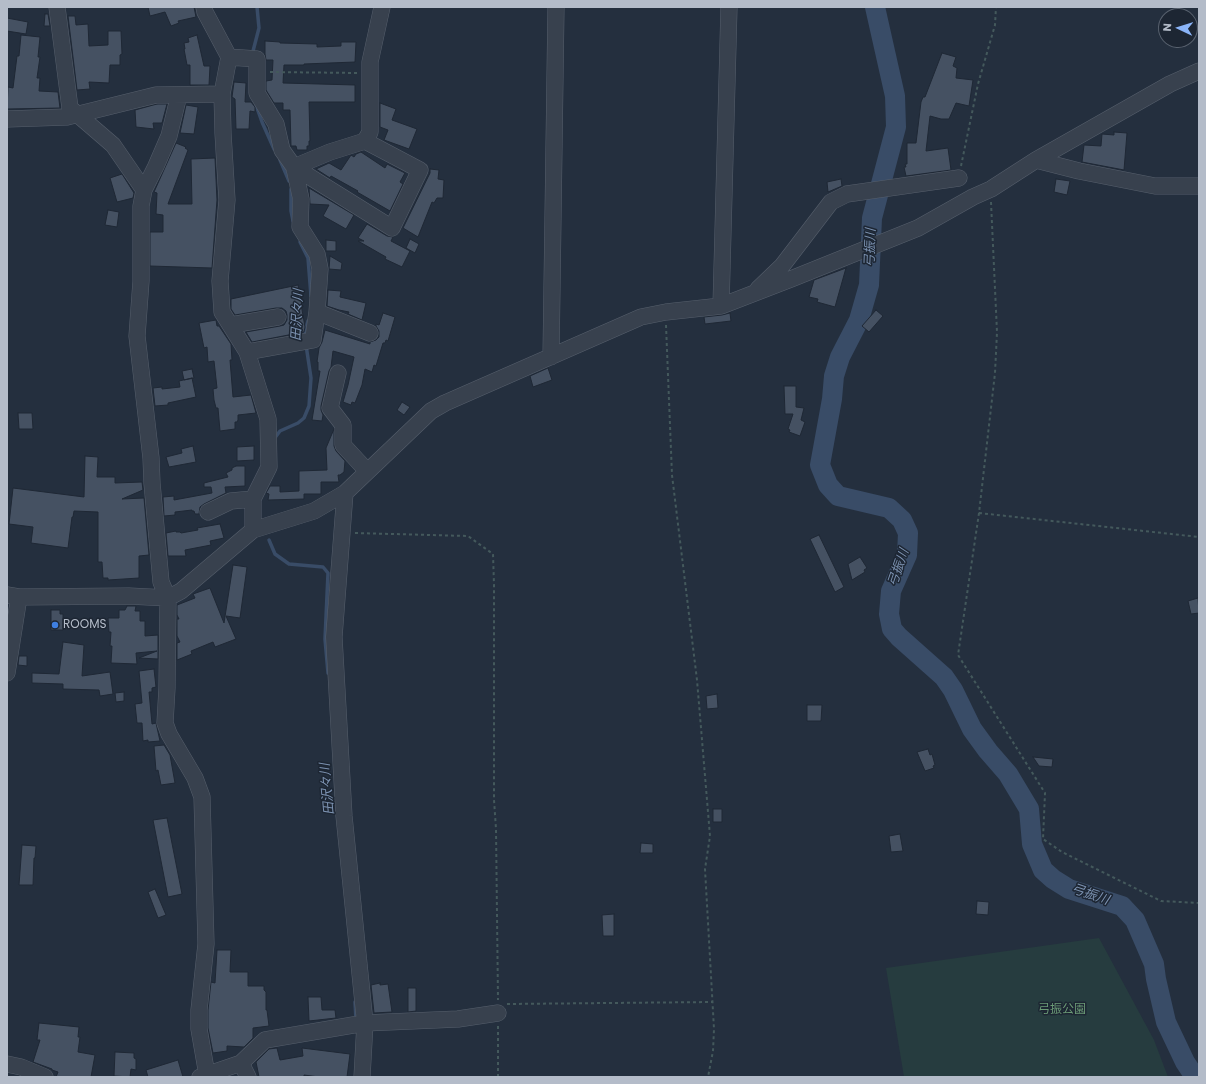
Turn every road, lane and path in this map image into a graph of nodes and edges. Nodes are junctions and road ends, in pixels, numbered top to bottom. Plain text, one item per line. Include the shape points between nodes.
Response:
1 (57, 7) edge
2 (204, 7) edge
3 (382, 7) edge
4 (556, 7) edge
5 (728, 7) edge
6 (996, 7) edge
7 (247, 61) junction
8 (1199, 71) edge
9 (370, 73) junction
10 (222, 94) junction
11 (179, 95) junction
12 (78, 114) junction
13 (7, 120) edge
14 (364, 141) junction
15 (1036, 160) junction
16 (294, 167) junction
17 (959, 178) joint
18 (1199, 186) edge
19 (991, 189) junction
20 (144, 190) junction
21 (754, 293) junction
22 (721, 306) junction
23 (317, 312) junction
24 (666, 312) junction
25 (278, 317) dead end
26 (231, 325) junction
27 (370, 333) dead end
28 (247, 352) junction
29 (551, 357) junction
30 (338, 373) dead end
31 (367, 471) junction
32 (346, 493) junction
33 (253, 499) junction
34 (208, 512) dead end
35 (979, 514) junction
36 (253, 530) junction
37 (342, 533) junction
38 (1199, 537) edge
39 (13, 596) edge
40 (168, 598) junction
41 (7, 673) edge
42 (1199, 903) edge
43 (712, 1002) junction
44 (498, 1008) junction
45 (359, 1024) junction
46 (241, 1063) junction
47 (7, 1064) edge
48 (203, 1076) edge
49 (45, 1077) edge
50 (248, 1077) edge
51 (362, 1077) edge
52 (498, 1077) edge
53 (708, 1077) edge

1 - 12 street via 70,108
2 - 7 street via 205,12
3 - 9 street
4 - 29 street
5 - 22 street
6 - 17 path via 995,25 978,84
7 - 9 path
7 - 10 street
7 - 16 street via 258,93 276,124 282,150
8 - 15 street via 1170,84
9 - 14 street via 370,132
10 - 11 street
10 - 26 street via 227,200 220,281 222,312
11 - 12 street via 156,95
11 - 20 street via 169,136
12 - 13 street via 67,117
12 - 20 street via 113,145
14 - 16 street
14 - 16 street via 420,170 392,228
15 - 18 street via 1155,186
15 - 19 street
16 - 23 street via 301,199 300,227 317,254 320,269
17 - 21 street via 847,194 831,202 782,266
19 - 21 street via 918,228
19 - 35 path via 997,332 995,373
20 - 40 street via 141,206 141,281 137,336 151,458 161,582
21 - 22 street
22 - 24 street
23 - 27 street
23 - 28 street via 306,342
24 - 29 street via 641,318
24 - 43 path via 672,475 697,680 710,836 705,869
25 - 26 street
26 - 28 street
28 - 33 street via 268,419 269,467
29 - 31 street via 431,411
30 - 31 street via 330,408 343,425 343,445
31 - 32 street
32 - 36 street via 314,511
32 - 37 street
33 - 34 street via 231,501
33 - 36 street
35 - 38 path
35 - 42 path via 958,655 1045,793 1043,839 1062,852 1161,902
36 - 40 street via 181,591
37 - 44 path via 468,536 493,554
37 - 45 street via 334,637
39 - 40 street
39 - 41 street
40 - 48 street via 165,723 195,778 202,798 206,944 199,1029
43 - 44 path
43 - 53 path via 714,1029
44 - 45 street via 458,1019
44 - 52 path
45 - 46 street via 265,1040
45 - 51 street
46 - 48 street
46 - 50 street
47 - 49 street

